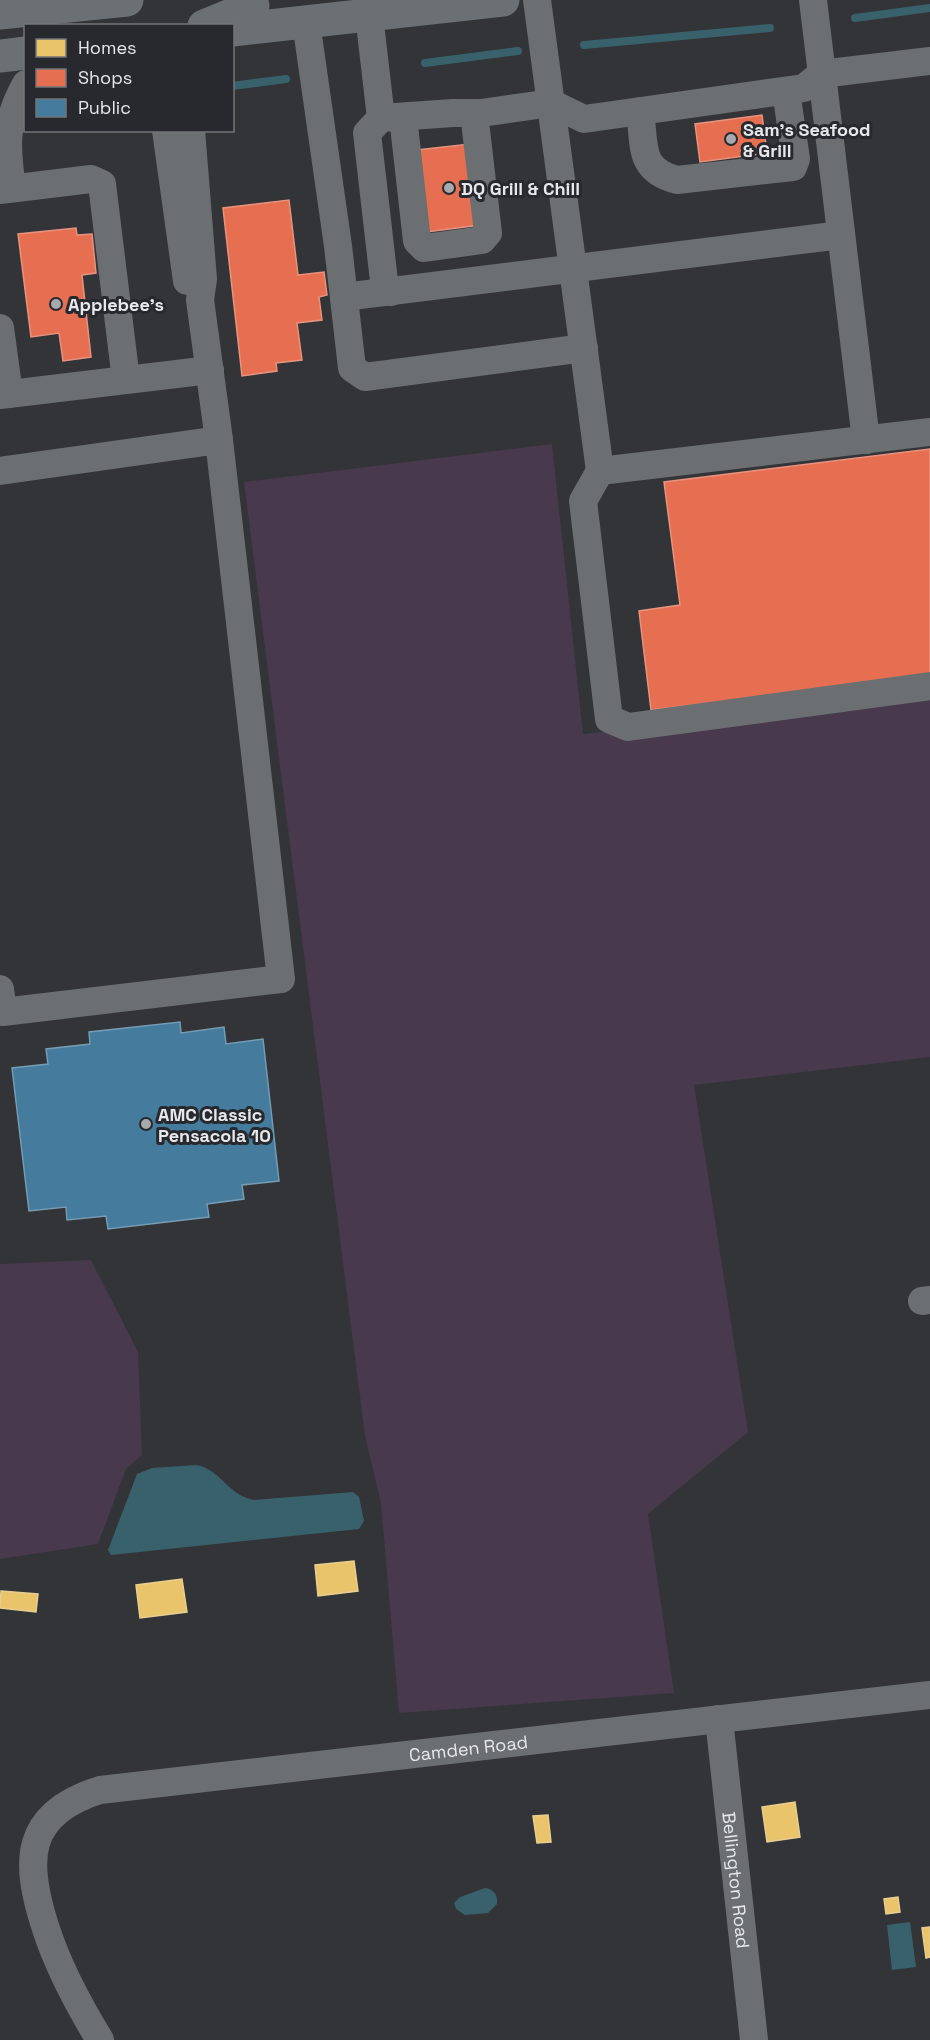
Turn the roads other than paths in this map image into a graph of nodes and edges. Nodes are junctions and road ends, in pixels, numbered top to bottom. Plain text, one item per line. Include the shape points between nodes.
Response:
1 (127, 0) edge
2 (503, 0) edge
3 (537, 0) edge
4 (813, 0) edge
5 (308, 11) edge
6 (0, 13) edge
7 (369, 15) junction
8 (209, 24) edge
9 (234, 30) edge
10 (24, 53) edge
11 (0, 56) edge
12 (930, 61) edge
13 (821, 74) junction
14 (24, 88) edge
15 (786, 90) junction
16 (551, 104) junction
17 (640, 111) junction
18 (474, 113) junction
19 (392, 117) junction
20 (166, 132) edge
21 (191, 132) edge
22 (793, 167) junction
23 (833, 170) junction
24 (6, 189) edge
25 (841, 235) junction
26 (573, 268) junction
27 (391, 292) junction
28 (344, 297) junction
29 (200, 300) junction
30 (0, 328) edge
31 (584, 348) junction
32 (210, 370) junction
33 (126, 380) junction
34 (4, 394) edge
35 (930, 432) edge
36 (219, 440) junction
37 (866, 440) junction
38 (0, 471) edge
39 (600, 471) junction
40 (930, 686) edge
41 (0, 989) edge
42 (930, 1695) edge
43 (719, 1719) junction
44 (100, 2040) edge
45 (754, 2040) edge

1 - 6 main road
2 - 7 main road
3 - 16 street
4 - 13 street
5 - 7 main road
5 - 8 main road via 250,7
5 - 9 main road
5 - 28 street
7 - 19 street
10 - 11 main road
12 - 13 street
13 - 15 street via 804,88
13 - 23 street
14 - 24 street via 9,120
15 - 17 street
15 - 22 street via 796,159
16 - 17 street via 584,119
16 - 18 street
16 - 26 street
17 - 22 street via 647,163 659,175 677,180
18 - 19 street
18 - 19 street via 488,233 482,240 424,248 417,241
19 - 27 street via 367,133 384,280
20 - 29 street via 185,278
21 - 29 street via 203,279
22 - 23 street via 812,173
23 - 25 street
24 - 33 street via 91,179 102,184
25 - 26 street
25 - 37 street
26 - 27 street
26 - 31 street
27 - 28 street
28 - 31 street via 352,368 364,377
29 - 32 street
30 - 34 street
31 - 39 street
32 - 33 street
32 - 36 street
33 - 34 street
35 - 37 street
36 - 38 street
36 - 41 street via 281,979 3,1012
37 - 39 street
39 - 40 street via 583,501 609,719 628,727
42 - 43 street, Camden Road
43 - 44 street, Camden Road via 100,1790 77,1797 43,1827 34,1848 31,1871 55,1956
43 - 45 street, Bellington Road

